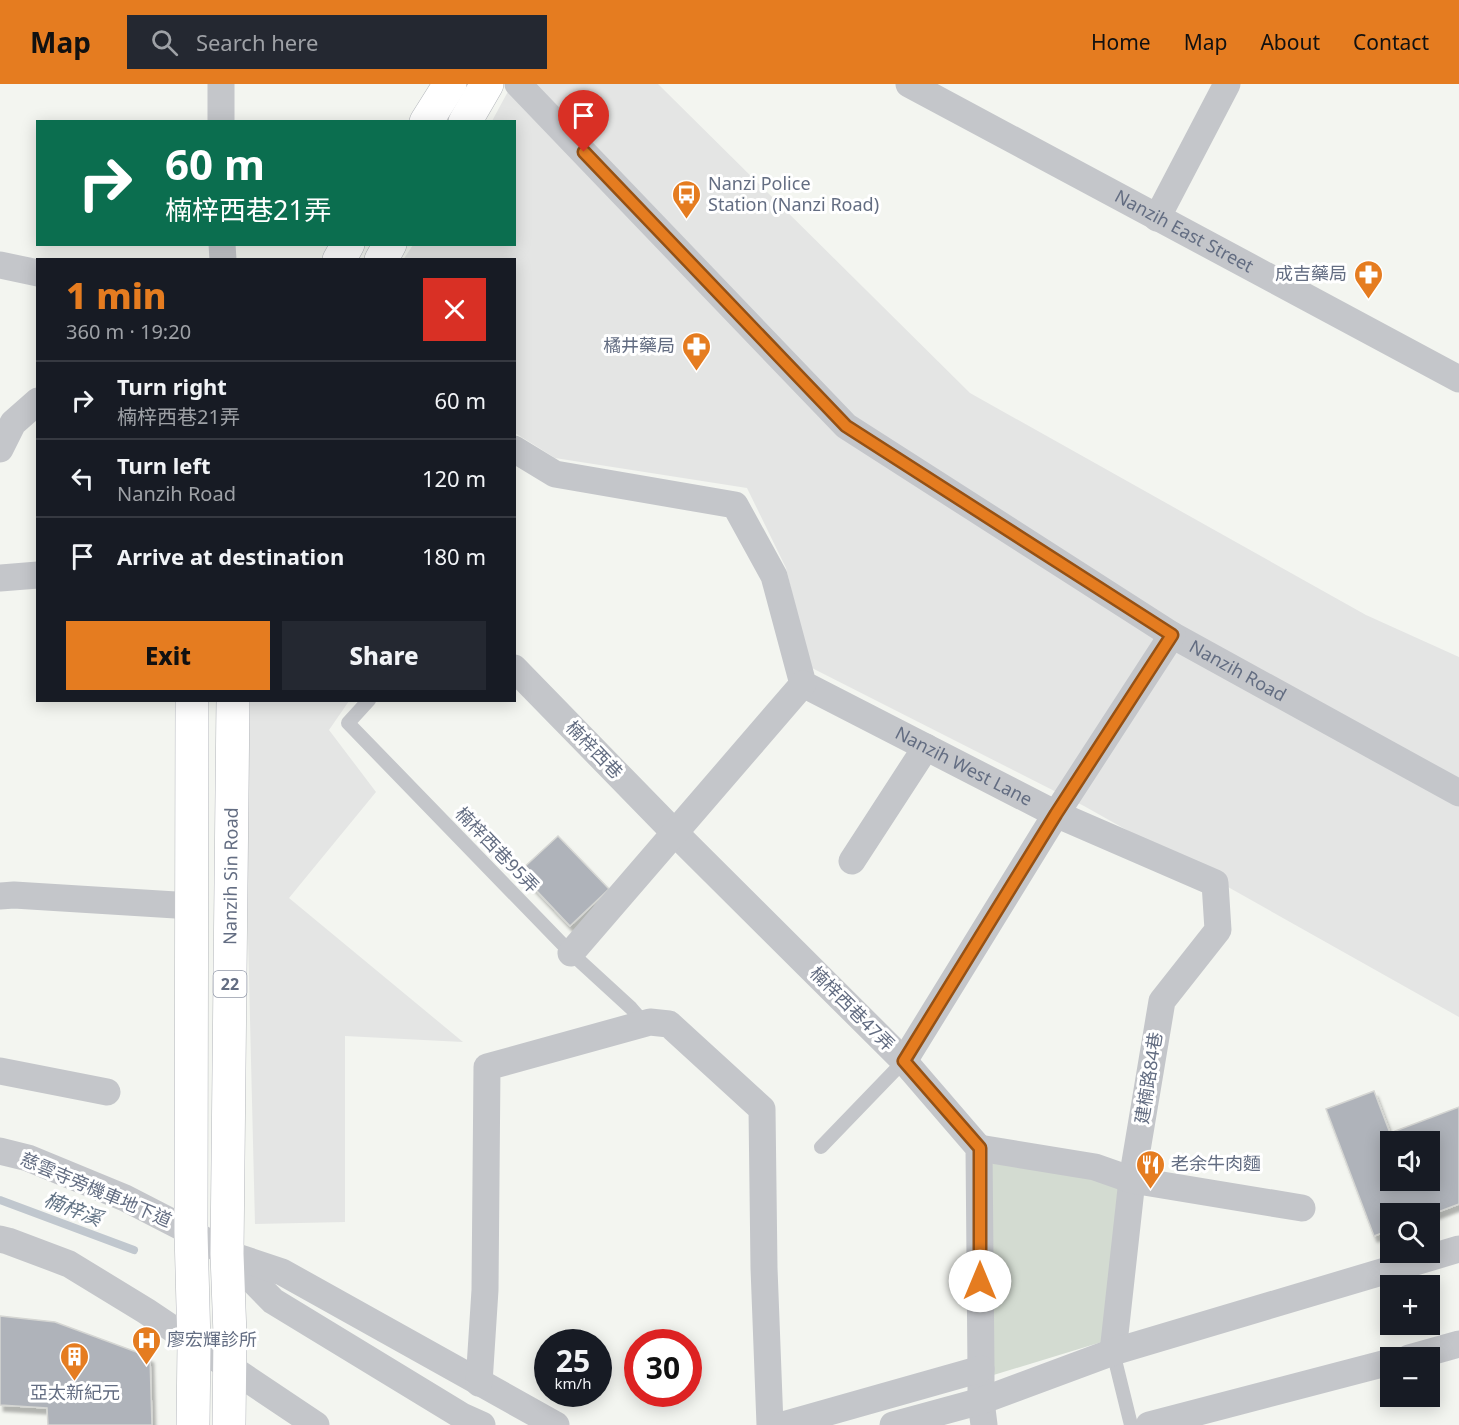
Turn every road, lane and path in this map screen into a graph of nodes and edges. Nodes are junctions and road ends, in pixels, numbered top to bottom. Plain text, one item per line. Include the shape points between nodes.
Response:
1 (221, 84) edge
2 (450, 84) edge
3 (487, 84) edge
4 (518, 84) edge
5 (909, 84) edge
6 (1227, 84) edge
7 (221, 120) edge
8 (427, 120) edge
9 (466, 120) edge
10 (1158, 218) junction
11 (0, 265) edge
12 (36, 273) edge
13 (1459, 379) edge
14 (36, 403) edge
15 (0, 449) edge
16 (516, 450) edge
17 (36, 575) edge
18 (0, 578) edge
19 (1172, 635) junction
20 (516, 670) edge
21 (803, 684) junction
22 (192, 702) edge
23 (233, 702) edge
24 (367, 702) edge
25 (926, 747) junction
26 (1459, 793) edge
27 (1056, 814) junction
28 (674, 832) junction
29 (852, 861) dead end
30 (0, 896) edge
31 (192, 906) junction
32 (1218, 930) joint
33 (571, 953) junction
34 (644, 1023) junction
35 (904, 1061) junction
36 (0, 1071) edge
37 (107, 1092) dead end
38 (821, 1147) dead end
39 (980, 1148) junction
40 (0, 1150) edge
41 (1132, 1180) junction
42 (1302, 1208) dead end
43 (0, 1239) edge
44 (192, 1239) junction
45 (1459, 1250) edge
46 (227, 1261) junction
47 (193, 1329) junction
48 (1459, 1344) edge
49 (1440, 1349) edge
50 (1113, 1352) junction
51 (1380, 1365) edge
52 (230, 1368) junction
53 (981, 1369) junction
54 (479, 1383) junction
55 (983, 1413) edge
56 (193, 1425) edge
57 (229, 1425) edge
58 (316, 1425) edge
59 (482, 1425) edge
60 (556, 1425) edge
61 (770, 1425) edge
62 (783, 1425) edge
63 (893, 1425) edge
64 (1131, 1425) edge
65 (1149, 1425) edge

1 - 7 street
2 - 8 main road
3 - 9 main road
4 - 19 street, Nanzih Road via 846,426
5 - 10 street, Nanzih East Street
6 - 10 street
10 - 13 street, Nanzih East Street
11 - 12 street
14 - 15 street via 13,423
16 - 21 street via 555,474 735,505 774,576
17 - 18 street
19 - 26 street, Nanzih Road
19 - 27 street
20 - 28 street, 楠梓西巷
21 - 25 street, Nanzih West Lane
21 - 28 street
22 - 31 main road, 22
23 - 46 main road, Nanzih Sin Road / 22
24 - 33 lane, 楠梓西巷95弄 via 348,723
25 - 27 street, Nanzih West Lane
25 - 29 street
27 - 32 street, Nanzih West Lane via 1215,883
27 - 35 street
28 - 33 street
28 - 35 street, 楠梓西巷47弄
30 - 31 street
31 - 44 main road, 22
32 - 41 street, 建楠路84巷 via 1162,1001
33 - 34 lane, 楠梓西巷95弄
34 - 54 street via 487,1067 485,1290
34 - 61 street via 669,1024 762,1109
35 - 38 lane
35 - 39 street, 楠梓西巷47弄
36 - 37 street
39 - 41 street via 1095,1167
39 - 53 street
40 - 44 street, 慈雲寺旁機車地下道 via 125,1198
41 - 42 street
41 - 50 street, 建楠路84巷
43 - 47 street via 69,1264 146,1311
44 - 46 street, 慈雲寺旁機車地下道
44 - 47 main road, 22
45 - 50 street
46 - 52 main road, 22
46 - 54 street via 282,1272
46 - 59 street via 273,1301
47 - 52 street
47 - 56 main road, 22
48 - 49 street
50 - 55 street
50 - 64 lane
51 - 65 street
52 - 57 main road, 22
52 - 58 street
53 - 55 street
53 - 62 street
54 - 60 street
55 - 63 street

